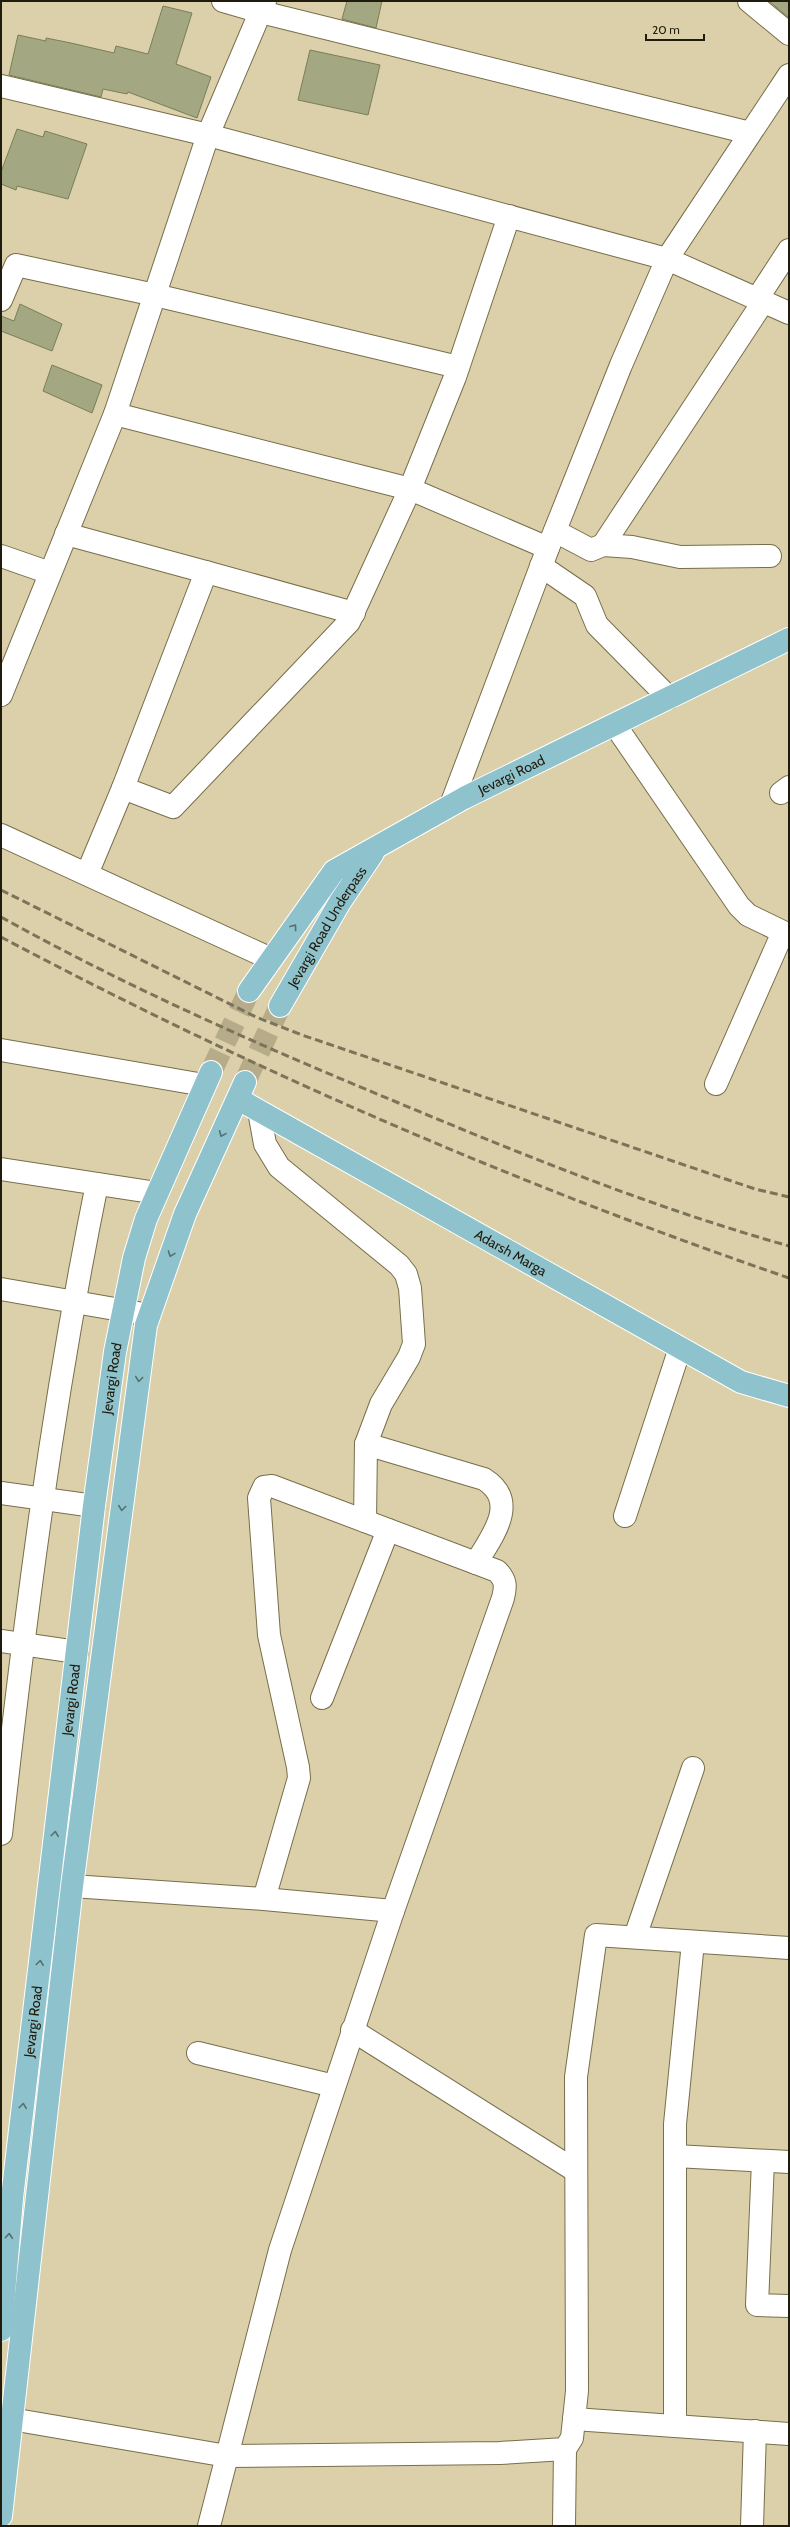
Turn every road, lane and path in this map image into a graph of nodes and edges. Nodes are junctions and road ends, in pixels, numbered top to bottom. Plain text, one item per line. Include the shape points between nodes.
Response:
1 (224, 1) edge
2 (749, 1) edge
3 (263, 7) edge
4 (789, 34) edge
5 (789, 75) edge
6 (1, 86) edge
7 (750, 133) junction
8 (208, 135) junction
9 (509, 216) junction
10 (789, 250) edge
11 (667, 259) junction
12 (8, 262) edge
13 (155, 295) junction
14 (1, 300) edge
15 (760, 300) junction
16 (789, 313) edge
17 (458, 367) junction
18 (114, 414) junction
19 (410, 489) junction
20 (66, 534) junction
21 (603, 544) junction
22 (548, 548) junction
23 (1, 556) edge
24 (770, 556) dead end
25 (206, 572) junction
26 (50, 573) junction
27 (354, 613) junction
28 (789, 639) edge
29 (1, 695) edge
30 (669, 698) junction
31 (615, 725) junction
32 (123, 788) junction
33 (451, 805) junction
34 (1, 835) edge
35 (376, 849) junction
36 (87, 874) junction
37 (786, 932) edge
38 (271, 959) junction
39 (249, 991) tunnel mouth
40 (280, 1006) tunnel mouth
41 (1, 1050) edge
42 (207, 1078) joint
43 (716, 1084) dead end
44 (259, 1111) junction
45 (1, 1169) edge
46 (97, 1184) junction
47 (157, 1193) junction
48 (1, 1288) edge
49 (73, 1302) junction
50 (122, 1311) junction
51 (149, 1315) junction
52 (680, 1348) junction
53 (789, 1396) edge
54 (366, 1444) junction
55 (1, 1493) edge
56 (43, 1498) junction
57 (94, 1506) junction
58 (625, 1516) dead end
59 (365, 1521) junction
60 (388, 1530) junction
61 (476, 1563) junction
62 (12, 1643) edge
63 (77, 1652) junction
64 (322, 1698) dead end
65 (693, 1768) dead end
66 (3, 1794) edge
67 (1, 1834) edge
68 (72, 1886) junction
69 (264, 1899) junction
70 (393, 1911) junction
71 (635, 1937) junction
72 (693, 1942) junction
73 (789, 1948) edge
74 (352, 2030) junction
75 (198, 2052) dead end
76 (334, 2086) junction
77 (675, 2156) junction
78 (763, 2161) junction
79 (789, 2162) edge
80 (576, 2171) junction
81 (6, 2197) edge
82 (789, 2306) edge
83 (1, 2330) edge
84 (11, 2419) junction
85 (574, 2419) junction
86 (675, 2426) junction
87 (755, 2431) junction
88 (789, 2434) edge
89 (565, 2449) junction
90 (227, 2456) junction
91 (1, 2516) edge
92 (209, 2526) edge
93 (564, 2526) edge
94 (752, 2526) edge

1 - 3 street
2 - 4 street
3 - 7 street
3 - 8 street
5 - 7 street
6 - 8 street
7 - 11 street
8 - 9 street
8 - 13 street
9 - 11 street
9 - 17 street
10 - 15 street
11 - 15 street
11 - 22 street via 621,365
12 - 13 street
12 - 14 street
13 - 17 street
13 - 18 street
15 - 16 street
15 - 21 street
17 - 19 street
18 - 19 street
18 - 20 street
19 - 22 street
19 - 27 street
20 - 25 street
20 - 26 street
21 - 22 street via 591,550
21 - 24 street via 680,557
22 - 30 street via 585,596 597,625
22 - 33 street
23 - 26 street
25 - 27 street
25 - 32 street
26 - 29 street
27 - 32 street via 349,622 173,807
28 - 30 main road, Jevargi Road
30 - 31 main road, Jevargi Road
31 - 33 main road, Jevargi Road
31 - 37 street via 739,906 748,915
32 - 36 street
33 - 35 main road, Jevargi Road
34 - 36 street
38 -> 35 main road, Jevargi Road via 334,871
35 - 40 main road, Jevargi Road Underpass via 340,902
36 - 38 street
37 - 43 street
38 - 39 main road
41 - 42 street
42 - 47 main road, Jevargi Road
44 -> 51 main road, Adarsh Marga via 241,1090 185,1214
44 - 52 main road, Adarsh Marga
44 - 54 street via 266,1144 279,1168 399,1265 406,1274 410,1288 414,1344 381,1404
45 - 46 street
46 - 47 street
46 - 49 street
47 - 50 main road, Jevargi Road via 146,1218 134,1258
48 - 49 street
49 - 50 street
49 - 56 street
50 - 51 street
50 - 57 main road, Jevargi Road
51 -> 68 main road
52 - 53 main road, Adarsh Marga via 741,1382
52 - 58 street
54 - 59 street
54 - 61 street via 484,1479 496,1486 502,1498 501,1516 494,1534
55 - 56 street
56 - 57 street
56 - 62 street
57 - 63 main road, Jevargi Road
59 - 60 street
59 - 69 street via 278,1488 264,1487 261,1490 260,1512 269,1635 299,1778
60 - 61 street
60 - 64 street
61 - 70 street via 497,1571 504,1578 506,1587
62 - 63 street
62 - 66 street
81 -> 63 main road, Jevargi Road
65 - 71 street
66 - 67 street
68 - 69 street
68 - 84 main road
69 - 70 street
70 - 74 street
71 - 72 street
71 - 80 street via 596,1935 576,2077
72 - 73 street
72 - 77 street via 675,2124
74 - 76 street
74 - 80 street
75 - 76 street
76 - 90 street via 280,2250
77 - 78 street
77 - 86 street
78 - 79 street
78 - 82 street via 757,2305
80 - 85 street via 577,2391
83 -> 81 main road, Jevargi Road
84 - 90 street
84 - 91 main road
85 - 86 street
85 - 89 street via 572,2438
86 - 87 street
87 - 88 street
87 - 94 street
89 - 90 street via 500,2453
89 - 93 street
90 - 92 street

